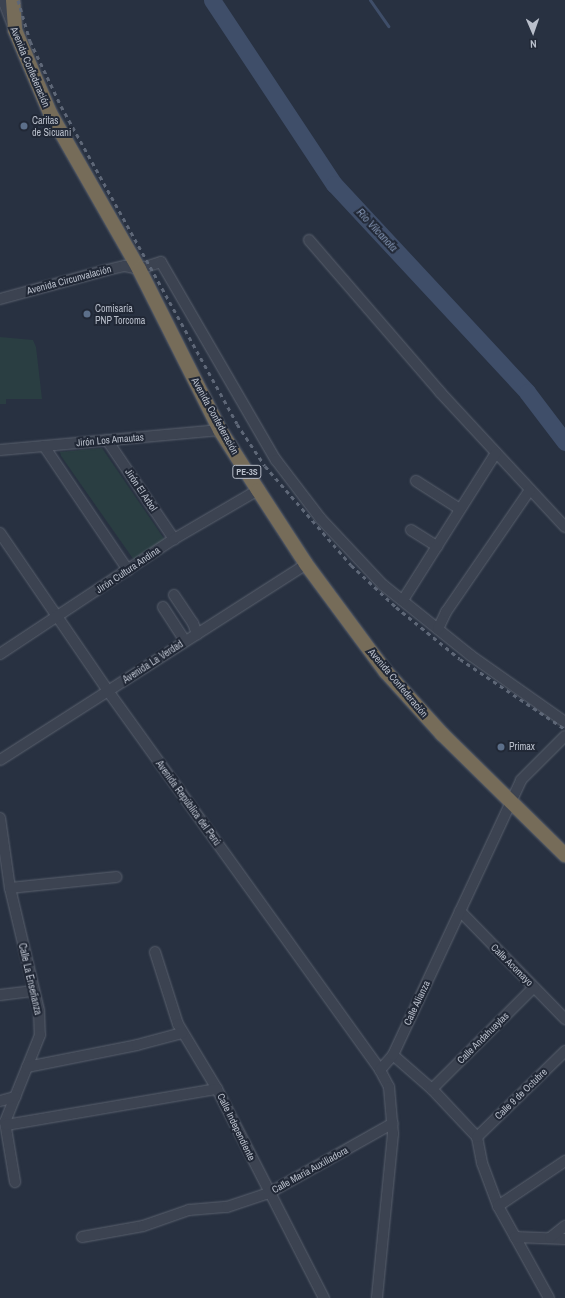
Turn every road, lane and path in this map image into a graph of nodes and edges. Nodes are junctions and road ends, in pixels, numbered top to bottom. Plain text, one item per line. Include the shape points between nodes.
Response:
1 (3, 0) edge
2 (13, 0) edge
3 (15, 30) junction
4 (309, 240) dead end
5 (139, 269) junction
6 (0, 299) edge
7 (220, 430) junction
8 (107, 440) junction
9 (44, 446) junction
10 (0, 450) edge
11 (496, 452) junction
12 (416, 481) dead end
13 (258, 490) junction
14 (530, 490) junction
15 (460, 509) junction
16 (565, 527) edge
17 (411, 530) dead end
18 (0, 533) edge
19 (174, 539) junction
20 (437, 546) junction
21 (306, 564) junction
22 (128, 570) junction
23 (174, 595) dead end
24 (403, 600) junction
25 (163, 607) dead end
26 (58, 616) junction
27 (438, 629) junction
28 (197, 634) junction
29 (185, 641) junction
30 (0, 654) edge
31 (108, 691) junction
32 (565, 722) edge
33 (565, 736) edge
34 (0, 760) edge
35 (511, 800) junction
36 (0, 818) edge
37 (565, 855) edge
38 (116, 876) dead end
39 (10, 888) junction
40 (460, 911) junction
41 (155, 952) dead end
42 (534, 987) junction
43 (34, 991) junction
44 (0, 995) edge
45 (565, 1019) edge
46 (182, 1033) junction
47 (565, 1051) edge
48 (393, 1055) junction
49 (27, 1068) junction
50 (380, 1070) junction
51 (217, 1089) junction
52 (432, 1089) junction
53 (15, 1097) junction
54 (0, 1101) edge
55 (393, 1123) junction
56 (4, 1126) edge
57 (477, 1137) junction
58 (565, 1161) edge
59 (15, 1182) dead end
60 (269, 1193) junction
61 (498, 1206) junction
62 (565, 1226) edge
63 (82, 1237) dead end
64 (515, 1237) junction
65 (550, 1238) junction
66 (565, 1240) edge
67 (324, 1298) edge
68 (377, 1298) edge
69 (549, 1298) edge

1 - 3 street, Avenida Confederación
2 - 3 highway, PE-3S
3 - 5 highway, Avenida Confederación / PE-3S via 50,113
4 - 11 street
5 - 6 street, Avenida Circunvalación via 125,266
5 - 7 highway, Avenida Confederación / PE-3S
5 - 24 street via 161,262 276,460 321,519 383,585
7 - 8 street, Jirón Los Amautas
7 - 13 highway, Avenida Confederación / PE-3S
8 - 9 street, Jirón Los Amautas
8 - 19 street, Jirón El Arbol
9 - 10 street, Jirón Los Amautas
9 - 22 street
11 - 14 street
11 - 15 street
12 - 15 street
13 - 19 street, Jirón Cultura Andina
13 - 21 highway, Avenida Confederación / PE-3S
14 - 16 street
14 - 27 street via 446,612
15 - 20 street
17 - 20 street
18 - 26 street, Avenida República del Perú
19 - 22 street, Jirón Cultura Andina
20 - 24 street
21 - 28 street, Avenida La Verdad
21 - 35 highway, Avenida Confederación / PE-3S via 386,672 442,734
22 - 26 street, Jirón Cultura Andina
23 - 28 street via 193,623
24 - 27 street
25 - 29 street
26 - 30 street, Jirón Cultura Andina
26 - 31 street, Avenida República del Perú
27 - 32 street via 523,694
28 - 29 street, Avenida La Verdad
29 - 31 street, Avenida La Verdad
31 - 34 street, Avenida La Verdad
31 - 50 street, Avenida República del Perú
33 - 35 street, Calle Alianza via 521,780
35 - 37 highway, Avenida Confederación / PE-3S
35 - 40 street, Calle Alianza
36 - 39 street, Calle La Enseñanza
38 - 39 street
39 - 43 street, Calle La Enseñanza
40 - 42 street, Calle Acomayo
40 - 48 street, Calle Alianza
41 - 46 street, Calle Independiente
42 - 45 street, Calle Acomayo
42 - 52 street, Calle Andahuaylas
43 - 44 street
43 - 49 street, Calle La Enseñanza via 39,1011 40,1035
46 - 49 street via 138,1045
46 - 51 street, Calle Independiente
47 - 57 street, Calle 9 de Octubre
48 - 50 street, Calle Alianza
48 - 52 street
49 - 53 street, Calle La Enseñanza
50 - 55 street via 389,1087
51 - 56 street
51 - 60 street, Calle Independiente
52 - 57 street
53 - 54 street
53 - 56 street, Calle La Enseñanza
55 - 60 street, Calle María Auxiliadora
55 - 68 street
56 - 59 street
57 - 61 street via 482,1164
58 - 61 street
60 - 63 street, Calle María Auxiliadora via 227,1206 189,1210 143,1226
60 - 67 street, Calle Independiente
61 - 64 street
62 - 65 street
64 - 65 street
64 - 69 street
65 - 66 street

